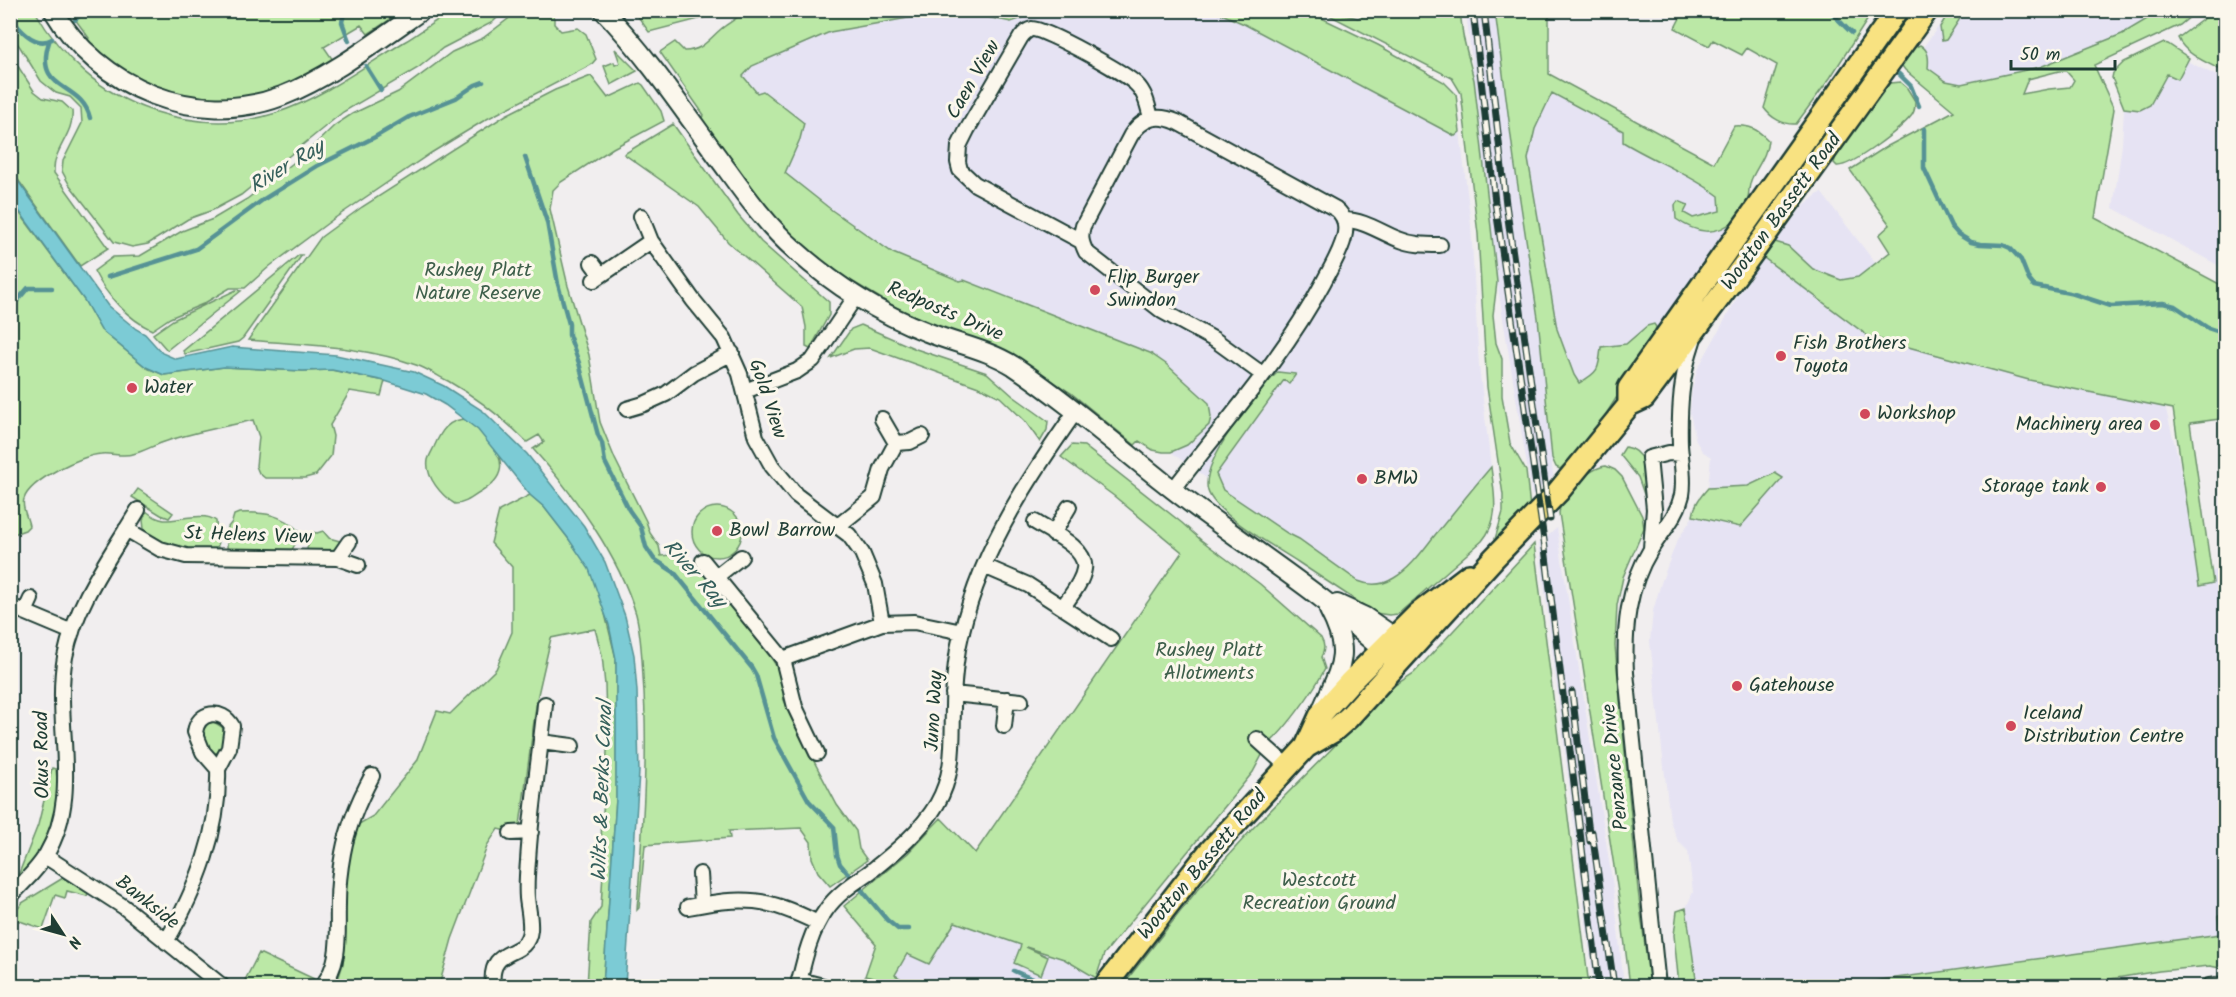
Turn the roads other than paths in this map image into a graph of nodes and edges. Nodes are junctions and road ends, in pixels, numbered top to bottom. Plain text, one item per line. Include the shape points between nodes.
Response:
1 (53, 10) edge
2 (422, 10) edge
3 (603, 10) edge
4 (1897, 10) edge
5 (1927, 10) edge
6 (1151, 118) junction
7 (641, 216) dead end
8 (1344, 220) junction
9 (651, 241) junction
10 (1081, 241) junction
11 (1440, 245) dead end
12 (592, 262) dead end
13 (856, 296) junction
14 (1698, 328) junction
15 (732, 353) junction
16 (1262, 374) junction
17 (745, 391) junction
18 (1629, 405) junction
19 (627, 409) dead end
20 (1076, 411) junction
21 (882, 419) dead end
22 (922, 436) dead end
23 (896, 443) junction
24 (1681, 454) junction
25 (1173, 490) junction
26 (1070, 507) dead end
27 (138, 510) dead end
28 (1035, 522) dead end
29 (838, 526) junction
30 (126, 529) junction
31 (1053, 534) junction
32 (349, 542) dead end
33 (1651, 548) junction
34 (741, 557) dead end
35 (338, 558) junction
36 (1494, 558) junction
37 (704, 561) dead end
38 (358, 565) dead end
39 (984, 566) junction
40 (717, 576) junction
41 (31, 598) dead end
42 (1324, 600) junction
43 (10, 606) edge
44 (1063, 607) junction
45 (25, 612) junction
46 (882, 623) junction
47 (72, 632) junction
48 (962, 632) junction
49 (1112, 639) dead end
50 (1388, 643) junction
51 (1406, 656) junction
52 (783, 659) junction
53 (953, 694) junction
54 (1007, 699) junction
55 (1022, 701) dead end
56 (545, 704) dead end
57 (1321, 714) junction
58 (1004, 726) dead end
59 (1257, 739) dead end
60 (541, 742) junction
61 (572, 746) dead end
62 (1306, 747) junction
63 (817, 753) dead end
64 (1288, 766) junction
65 (218, 769) dead end
66 (372, 776) dead end
67 (511, 832) dead end
68 (531, 832) junction
69 (45, 856) junction
70 (700, 874) dead end
71 (12, 893) edge
72 (818, 923) junction
73 (166, 942) junction
74 (798, 983) edge
75 (2226, 984) edge
76 (222, 987) edge
77 (322, 987) edge
78 (493, 987) edge
79 (823, 987) edge
80 (1105, 987) edge
81 (1658, 987) edge
82 (2209, 987) edge

1 - 2 main road via 84,52 126,83 175,102 224,108 251,106 295,91
3 - 13 main road, Redposts Drive via 649,61 771,226 812,264
4 - 18 main road, Wootton Bassett Road via 1629,388
5 - 14 main road, Wootton Bassett Road
6 - 8 street via 1166,118 1212,140 1336,208
6 - 10 street via 1131,135 1083,226
6 - 10 street, Caen View via 1142,91 1131,79 1054,36 1032,29 1021,37 967,130 958,154 960,170 966,177
7 - 9 street, Gold View
8 - 11 street via 1363,223 1405,242
8 - 16 street via 1344,237 1323,282 1301,322
9 - 12 street via 598,277
9 - 15 street, Gold View via 722,333
10 - 16 street, Caen View via 1086,252 1145,299 1215,340
13 - 17 street via 813,360 790,375
13 - 20 main road, Redposts Drive via 914,327 1000,358
14 - 18 main road, Wootton Bassett Road via 1644,398
14 - 24 street, Penzance Drive via 1681,387
15 - 17 street, Gold View
15 - 19 street via 694,373 666,394
16 - 25 street
17 - 29 street, Gold View via 752,425 772,466 796,495
18 - 36 main road, Wootton Bassett Road via 1558,492
20 - 25 main road, Redposts Drive
20 - 39 street, Juno Way via 1021,491
21 - 23 street
22 - 23 street
23 - 29 street via 882,469 874,497
24 - 33 street, Penzance Drive via 1683,483 1679,505 1670,525
24 - 33 street, Penzance Drive via 1649,458 1654,509
25 - 42 main road, Redposts Drive
26 - 31 street
27 - 30 street, Okus Road
28 - 31 street
29 - 46 street, Gold View via 867,562
30 - 35 street, St Helens View via 160,549 186,555
30 - 47 street, Okus Road via 94,581
31 - 44 street via 1079,551 1084,562 1082,576
32 - 35 street, St Helens View
33 - 81 street, Penzance Drive via 1630,599 1625,638
34 - 40 street
35 - 38 street, St Helens View
36 - 50 main road, Wootton Bassett Road via 1449,588
36 - 51 main road, Wootton Bassett Road
37 - 40 street
39 - 44 street via 1017,579
39 - 48 street, Juno Way
40 - 52 street
41 - 45 street
42 - 50 main road, Redposts Drive via 1365,617
42 - 57 main road via 1344,651
43 - 45 street
44 - 49 street
45 - 47 street
46 - 48 street via 914,622
46 - 52 street
47 - 69 street, Okus Road via 62,693 65,804
48 - 53 street, Juno Way
50 - 51 main road, Redposts Drive
50 - 57 main road, Wootton Bassett Road
51 - 62 main road, Wootton Bassett Road via 1348,718
52 - 63 street via 795,708
53 - 54 street
53 - 72 street, Juno Way via 952,761 940,799 918,829 832,902
54 - 55 street
54 - 58 street
56 - 60 street
57 - 62 main road, Wootton Bassett Road
59 - 64 street
60 - 61 street
60 - 68 street
62 - 64 main road, Wootton Bassett Road
64 - 80 main road, Wootton Bassett Road via 1209,852
65 - 73 street via 218,796 205,856 191,898
66 - 77 street via 370,795 348,833 343,853 338,952
67 - 68 street
68 - 78 street via 527,882 530,930 518,950 499,959 493,969
69 - 71 street, Okus Road
69 - 73 street, Bankside via 124,907
70 - 72 street via 695,905 727,900 762,901
72 - 74 street, Juno Way
73 - 76 street, Bankside
74 - 79 street
75 - 82 street

